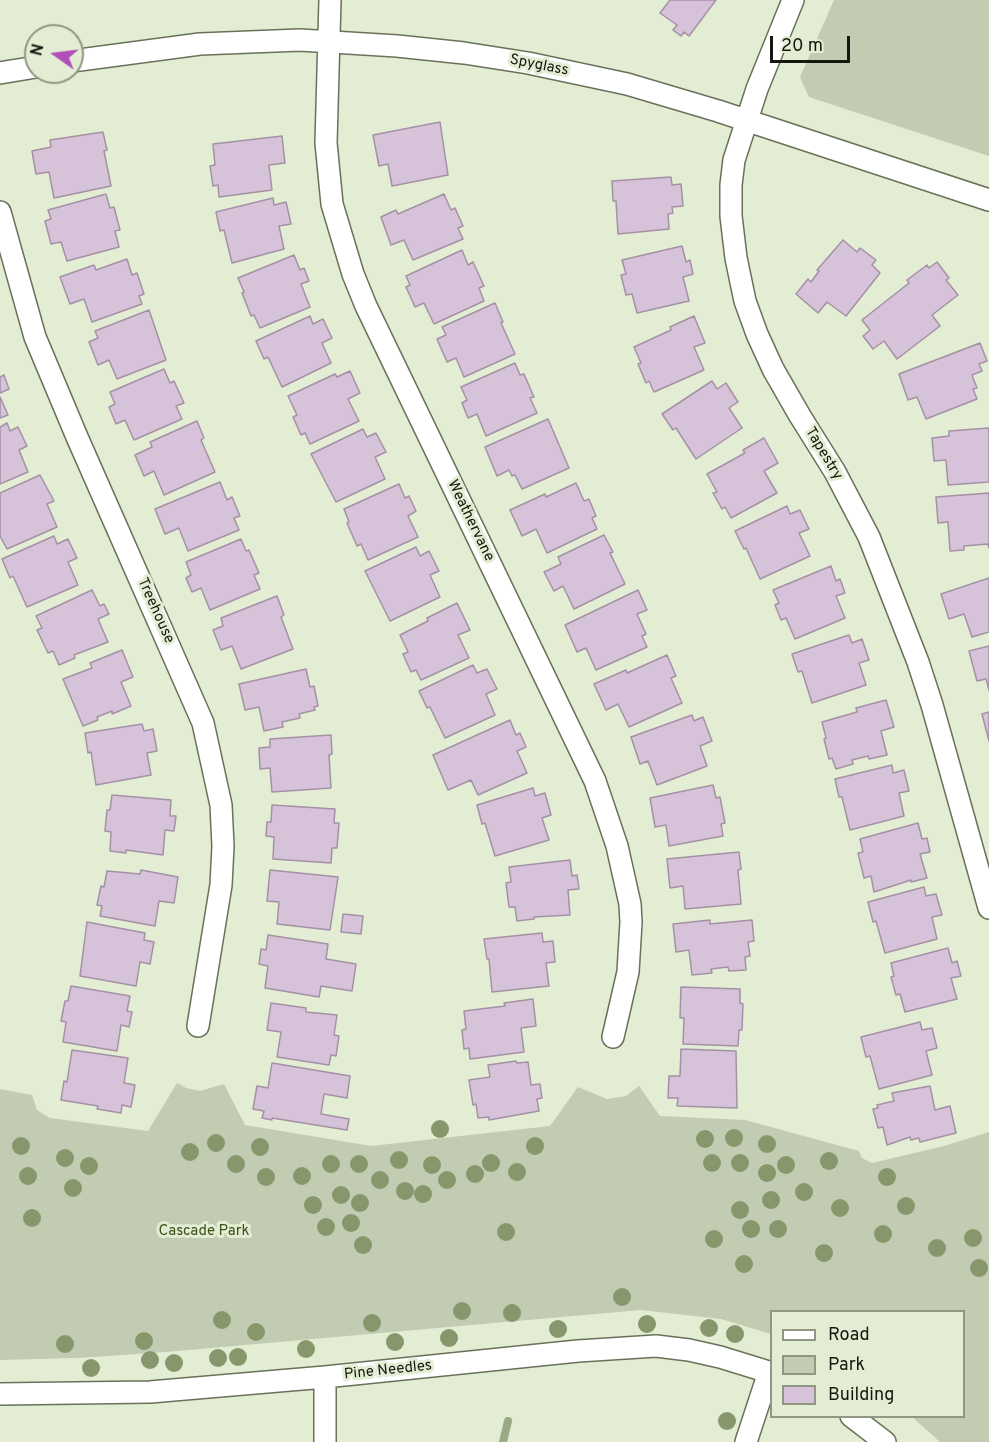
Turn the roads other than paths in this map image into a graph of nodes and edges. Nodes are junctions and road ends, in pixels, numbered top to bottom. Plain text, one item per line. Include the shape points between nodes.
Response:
1 (330, 0) edge
2 (793, 0) edge
3 (329, 42) junction
4 (84, 59) edge
5 (24, 69) edge
6 (0, 73) edge
7 (746, 120) junction
8 (989, 200) edge
9 (0, 212) edge
10 (989, 908) edge
11 (198, 1026) dead end
12 (613, 1037) dead end
13 (770, 1373) edge
14 (325, 1377) junction
15 (0, 1394) edge
16 (854, 1418) edge
17 (325, 1442) edge
18 (746, 1442) edge
19 (885, 1442) edge

1 - 3 street, Weathervane
2 - 7 street, Tapestry
3 - 4 street, Spyglass via 200,44
3 - 7 street, Spyglass via 432,49 528,63 627,84
3 - 12 street, Weathervane via 326,143 332,204 353,274 595,782 617,846 631,922 628,972
5 - 6 street
7 - 8 street, Spyglass
7 - 10 street, Tapestry via 731,185 736,258 745,301 773,369 835,472 868,537 918,662
9 - 11 street, Treehouse via 35,337 203,723 221,805 223,846 221,885
13 - 14 street, Pine Needles via 720,1357 656,1346
13 - 18 street
14 - 15 street, Pine Needles via 150,1392
14 - 17 street
16 - 19 street

